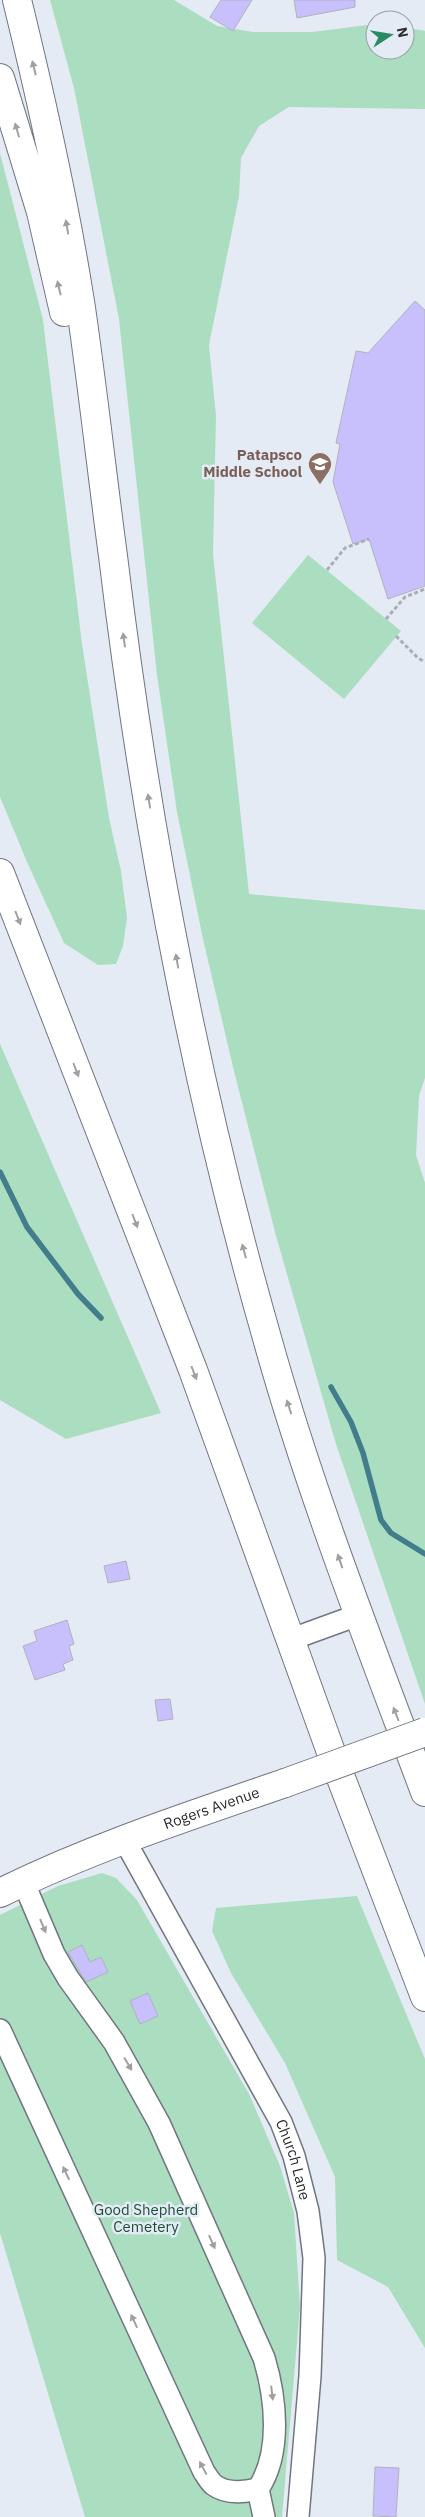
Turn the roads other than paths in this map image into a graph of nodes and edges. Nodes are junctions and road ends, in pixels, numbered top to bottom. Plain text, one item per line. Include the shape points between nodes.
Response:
1 (17, 0) edge
2 (0, 78) edge
3 (113, 558) junction
4 (0, 873) edge
5 (358, 1615) junction
6 (292, 1639) junction
7 (425, 1732) edge
8 (425, 1792) edge
9 (125, 1841) junction
10 (12, 1887) edge
11 (425, 1997) edge
12 (0, 2030) edge
13 (258, 2489) junction
14 (264, 2517) edge
15 (298, 2517) edge

3 -> 1 main road via 92,383 63,205
3 -> 2 main road via 67,323 41,212
5 -> 3 main road via 267,1339 219,1154 180,977 158,857
4 -> 6 main road via 189,1360
5 - 6 street
8 -> 5 main road
6 - 11 main road
7 - 9 main road, Rogers Avenue, bridge
9 - 10 main road, Rogers Avenue
9 - 15 street, Church Lane via 277,2115 294,2156 308,2211 314,2258 314,2304
10 -> 13 street via 68,1978 114,2042 159,2123 264,2358 271,2381 273,2431 271,2457
13 -> 12 street via 242,2493 227,2490 214,2485 204,2472
13 - 14 street

